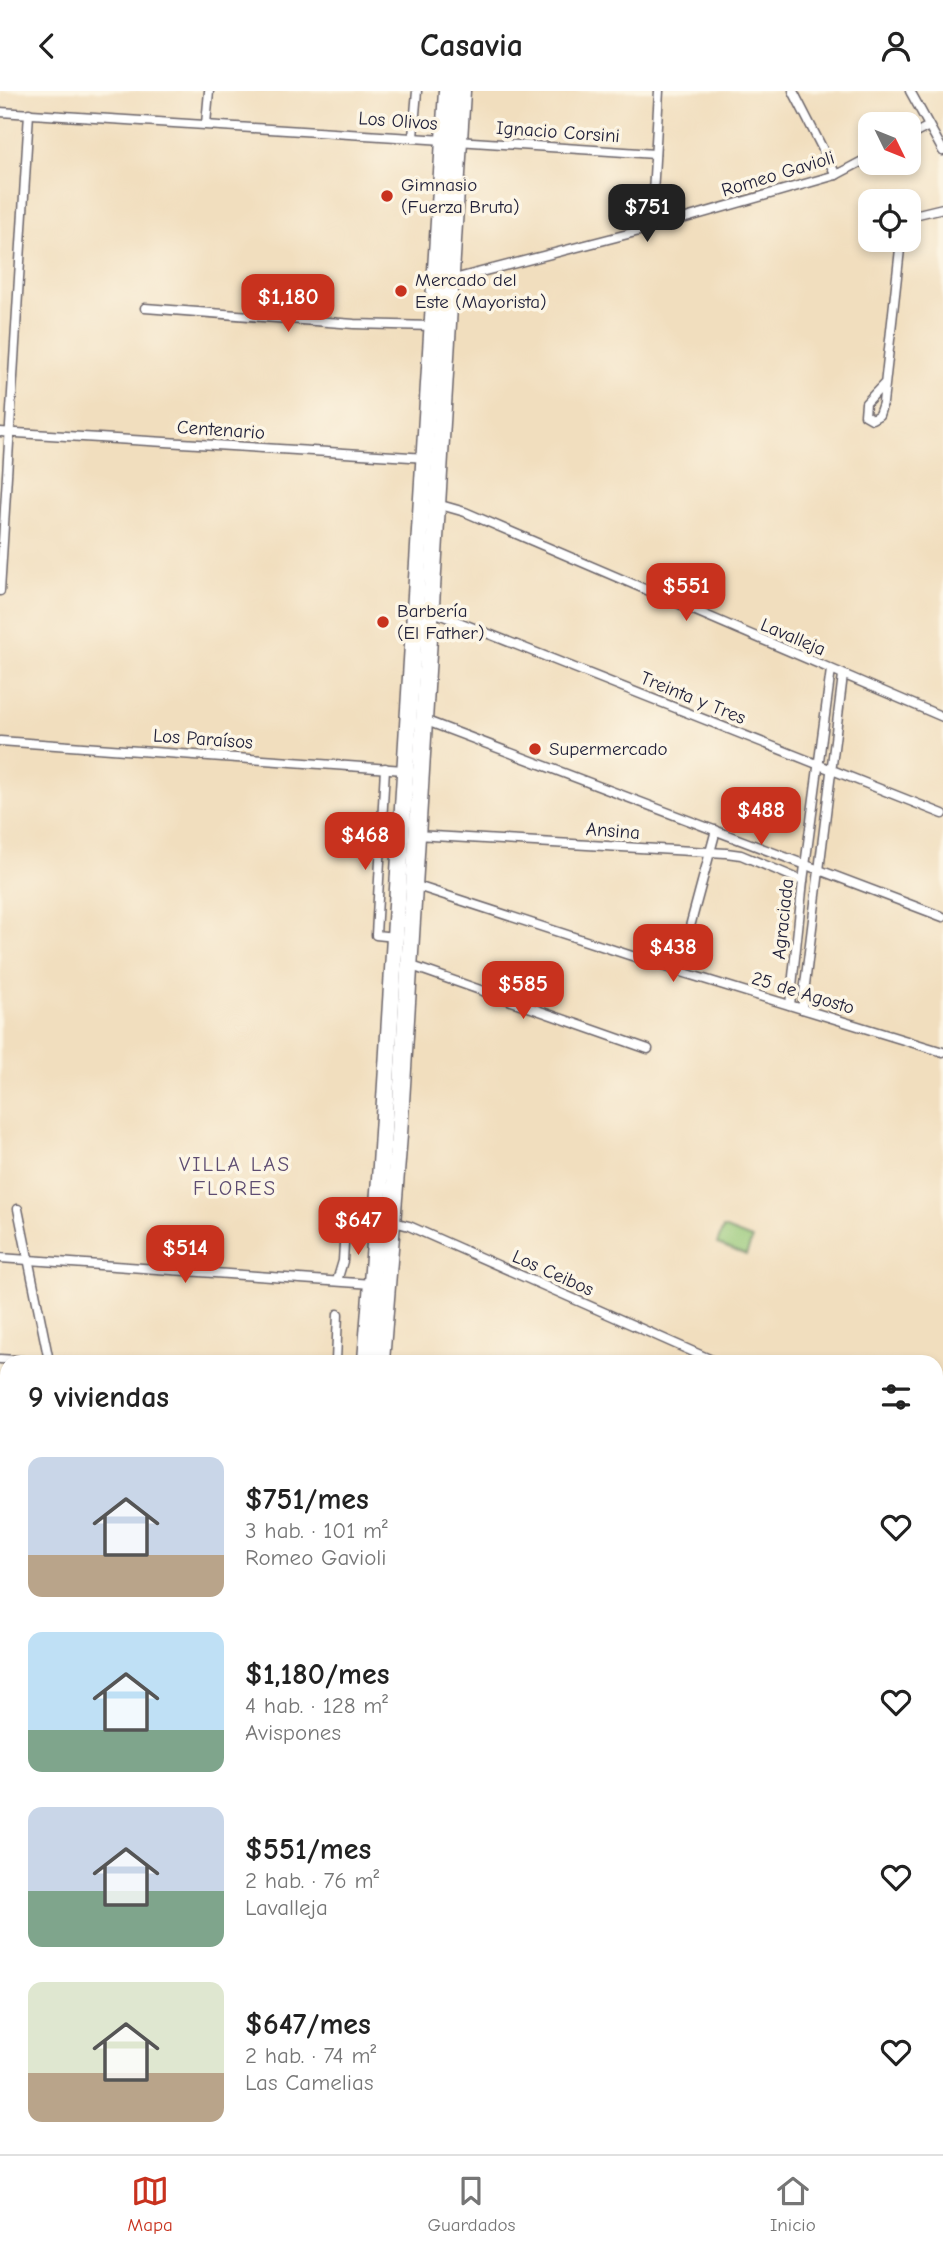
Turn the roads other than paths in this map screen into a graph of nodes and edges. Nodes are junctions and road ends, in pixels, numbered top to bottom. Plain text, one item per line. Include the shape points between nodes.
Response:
1 (209, 91) edge
2 (417, 91) edge
3 (447, 91) edge
4 (462, 91) edge
5 (659, 91) edge
6 (793, 91) edge
7 (911, 91) edge
8 (0, 111) edge
9 (29, 113) junction
10 (206, 124) junction
11 (929, 126) junction
12 (921, 130) edge
13 (413, 137) junction
14 (452, 141) junction
15 (943, 151) edge
16 (655, 154) junction
17 (858, 163) edge
18 (836, 175) junction
19 (943, 208) edge
20 (921, 213) edge
21 (651, 228) junction
22 (900, 252) edge
23 (450, 280) junction
24 (145, 308) dead end
25 (433, 326) junction
26 (884, 384) dead end
27 (0, 432) edge
28 (11, 433) junction
29 (432, 459) junction
30 (437, 505) junction
31 (0, 591) edge
32 (431, 611) junction
33 (831, 670) junction
34 (843, 675) junction
35 (943, 717) edge
36 (424, 720) junction
37 (0, 740) edge
38 (818, 764) junction
39 (384, 768) junction
40 (830, 769) junction
41 (404, 770) junction
42 (943, 814) edge
43 (716, 830) junction
44 (416, 835) junction
45 (711, 853) junction
46 (805, 865) junction
47 (818, 870) junction
48 (803, 881) junction
49 (414, 885) junction
50 (943, 917) edge
51 (396, 937) junction
52 (409, 965) junction
53 (678, 971) junction
54 (790, 1005) junction
55 (802, 1009) junction
56 (648, 1049) dead end
57 (943, 1052) edge
58 (18, 1209) dead end
59 (385, 1220) junction
60 (345, 1226) dead end
61 (0, 1258) edge
62 (29, 1260) junction
63 (337, 1281) junction
64 (372, 1284) junction
65 (338, 1314) dead end
66 (48, 1355) edge
67 (335, 1355) edge
68 (366, 1355) edge
69 (381, 1355) edge
70 (700, 1355) edge

1 - 10 street
2 - 13 street
3 - 14 highway
4 - 14 highway
5 - 16 street
6 - 18 street
7 - 11 street
8 - 9 street, Los Olivos
9 - 10 street, Los Olivos
9 - 28 street
10 - 13 street, Los Olivos
11 - 12 street
11 - 15 street
13 - 14 street, Los Olivos
14 - 16 street, Ignacio Corsini
14 - 23 highway
14 - 25 highway
16 - 21 street
17 - 18 street, Romeo Gavioli
18 - 21 street, Romeo Gavioli
19 - 20 street
21 - 23 street, Romeo Gavioli
22 - 26 street
23 - 29 highway
24 - 25 street
25 - 29 highway
27 - 28 street, Centenario
28 - 29 street, Centenario
28 - 31 street
29 - 30 highway
29 - 41 highway
30 - 32 highway
30 - 33 street, Lavalleja via 465,512
32 - 36 highway
32 - 38 street, Treinta y Tres
33 - 34 street, Lavalleja
33 - 38 street, Agraciada
34 - 35 street, Lavalleja
34 - 40 street, Agraciada
36 - 43 street
36 - 44 highway
37 - 39 street, Los Paraísos
38 - 40 street, Treinta y Tres
38 - 46 street, Agraciada
39 - 41 street, Los Paraísos
39 - 51 street via 376,935
40 - 42 street, Treinta y Tres
40 - 47 street, Agraciada
41 - 51 highway
43 - 45 street
43 - 46 street
44 - 45 street, Ansina
44 - 49 highway
45 - 48 street, Ansina via 741,855
45 - 53 street
46 - 47 street
46 - 48 street, Agraciada
47 - 50 street
47 - 55 street, Agraciada
48 - 54 street, Agraciada
49 - 52 highway
49 - 53 street, 25 de Agosto
51 - 59 highway
52 - 56 street
52 - 59 highway
53 - 54 street, 25 de Agosto
54 - 55 street, 25 de Agosto
55 - 57 street, 25 de Agosto
58 - 62 street
59 - 64 highway
59 - 69 highway
59 - 70 street, Los Ceibos via 409,1226
60 - 63 street
61 - 62 street
62 - 63 street
62 - 66 street
63 - 64 street
64 - 68 highway
65 - 67 street

